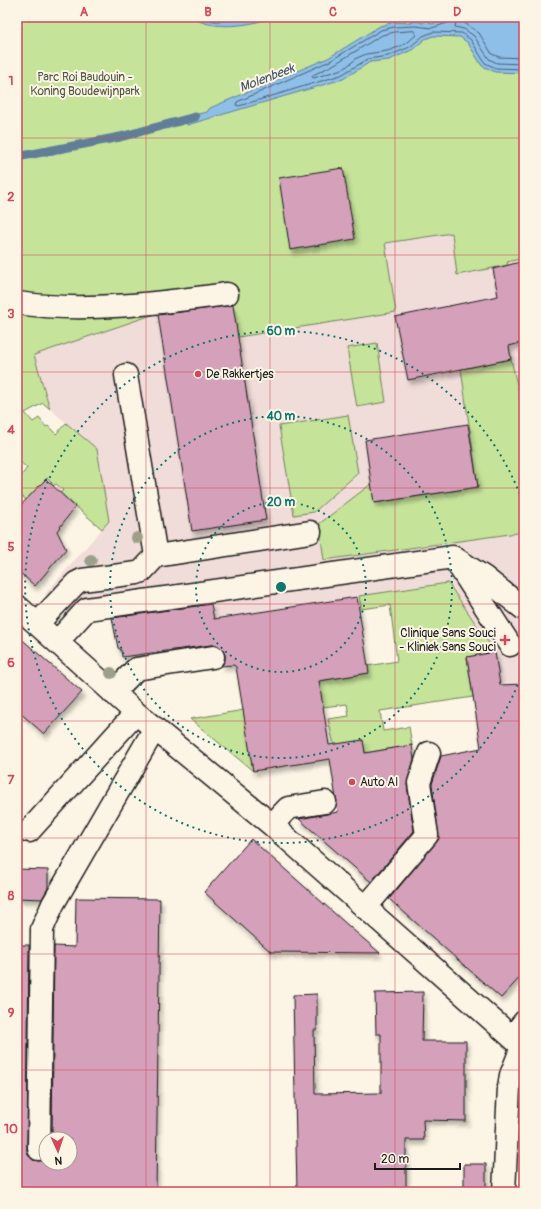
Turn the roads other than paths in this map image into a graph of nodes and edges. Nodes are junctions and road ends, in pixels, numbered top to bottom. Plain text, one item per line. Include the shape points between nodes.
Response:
1 (227, 294) dead end
2 (17, 303) edge
3 (126, 375) dead end
4 (310, 532) dead end
5 (156, 556) junction
6 (453, 557) junction
7 (17, 606) edge
8 (524, 609) edge
9 (37, 624) junction
10 (57, 642) junction
11 (510, 645) dead end
12 (214, 657) dead end
13 (113, 692) junction
14 (136, 713) junction
15 (155, 728) junction
16 (429, 753) dead end
17 (326, 802) dead end
18 (272, 825) junction
19 (29, 831) dead end
20 (365, 908) junction
21 (521, 1039) edge
22 (39, 1131) edge
23 (504, 1192) edge

1 - 2 street via 143,305 59,306
3 - 5 street
4 - 5 street
5 - 9 street via 142,571 76,583
6 - 8 street
6 - 10 street via 87,609
6 - 11 street
7 - 9 street
9 - 10 street
10 - 13 street
12 - 13 street via 136,670
13 - 14 street
14 - 15 street
14 - 19 street
15 - 18 street
15 - 22 street via 53,904 42,929
16 - 20 street via 419,783 427,835
17 - 18 street via 288,808
18 - 20 street
20 - 21 street
21 - 23 street via 509,1086

